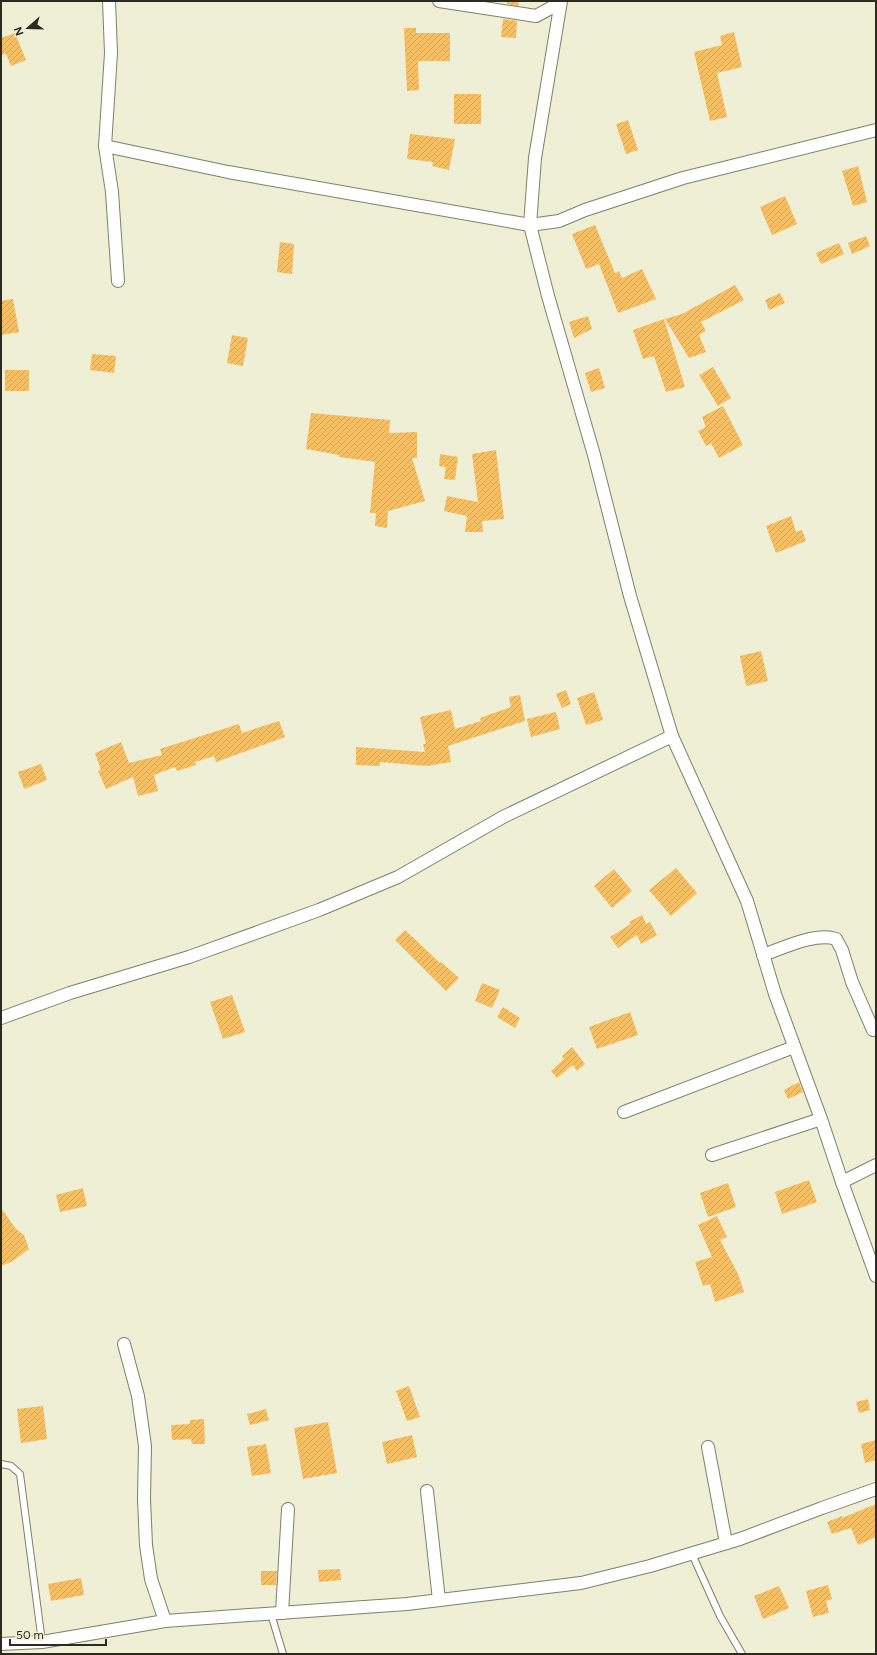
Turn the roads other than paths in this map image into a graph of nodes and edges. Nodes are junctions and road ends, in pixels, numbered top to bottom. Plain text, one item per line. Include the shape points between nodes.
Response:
1 (110, 1) edge
2 (439, 1) edge
3 (561, 2) edge
4 (876, 130) edge
5 (105, 146) junction
6 (530, 225) junction
7 (118, 281) dead end
8 (672, 736) junction
9 (763, 955) junction
10 (1, 1018) edge
11 (873, 1030) dead end
12 (794, 1046) junction
13 (624, 1112) dead end
14 (821, 1119) junction
15 (712, 1155) dead end
16 (876, 1165) edge
17 (842, 1182) junction
18 (876, 1276) edge
19 (124, 1344) dead end
20 (708, 1447) dead end
21 (1, 1464) edge
22 (876, 1489) edge
23 (427, 1491) dead end
24 (288, 1509) dead end
25 (726, 1543) junction
26 (692, 1554) junction
27 (439, 1600) junction
28 (276, 1613) junction
29 (165, 1621) junction
30 (1, 1644) edge
31 (42, 1648) edge
32 (283, 1654) edge
33 (742, 1654) edge

1 - 5 street via 111,53
2 - 3 street via 536,16
3 - 6 street via 535,158
4 - 6 street via 683,178 559,221
5 - 6 street via 228,172
5 - 7 street via 112,192
6 - 8 street via 630,596
8 - 9 street via 747,901
8 - 10 street via 503,817 398,877 319,910 196,954 70,993
9 - 11 street via 819,937 836,939
9 - 12 street via 774,994
12 - 13 street
12 - 14 street
14 - 15 street
14 - 17 street
16 - 17 street
17 - 18 street
19 - 29 street via 138,1396 145,1446 146,1545 151,1579
20 - 25 street
21 - 31 lane via 11,1466 20,1474
22 - 25 street
23 - 27 street
24 - 28 street
25 - 26 street
26 - 27 street via 581,1583
26 - 33 lane via 720,1616
27 - 28 street
28 - 29 street
28 - 32 lane
29 - 31 street
30 - 31 street

